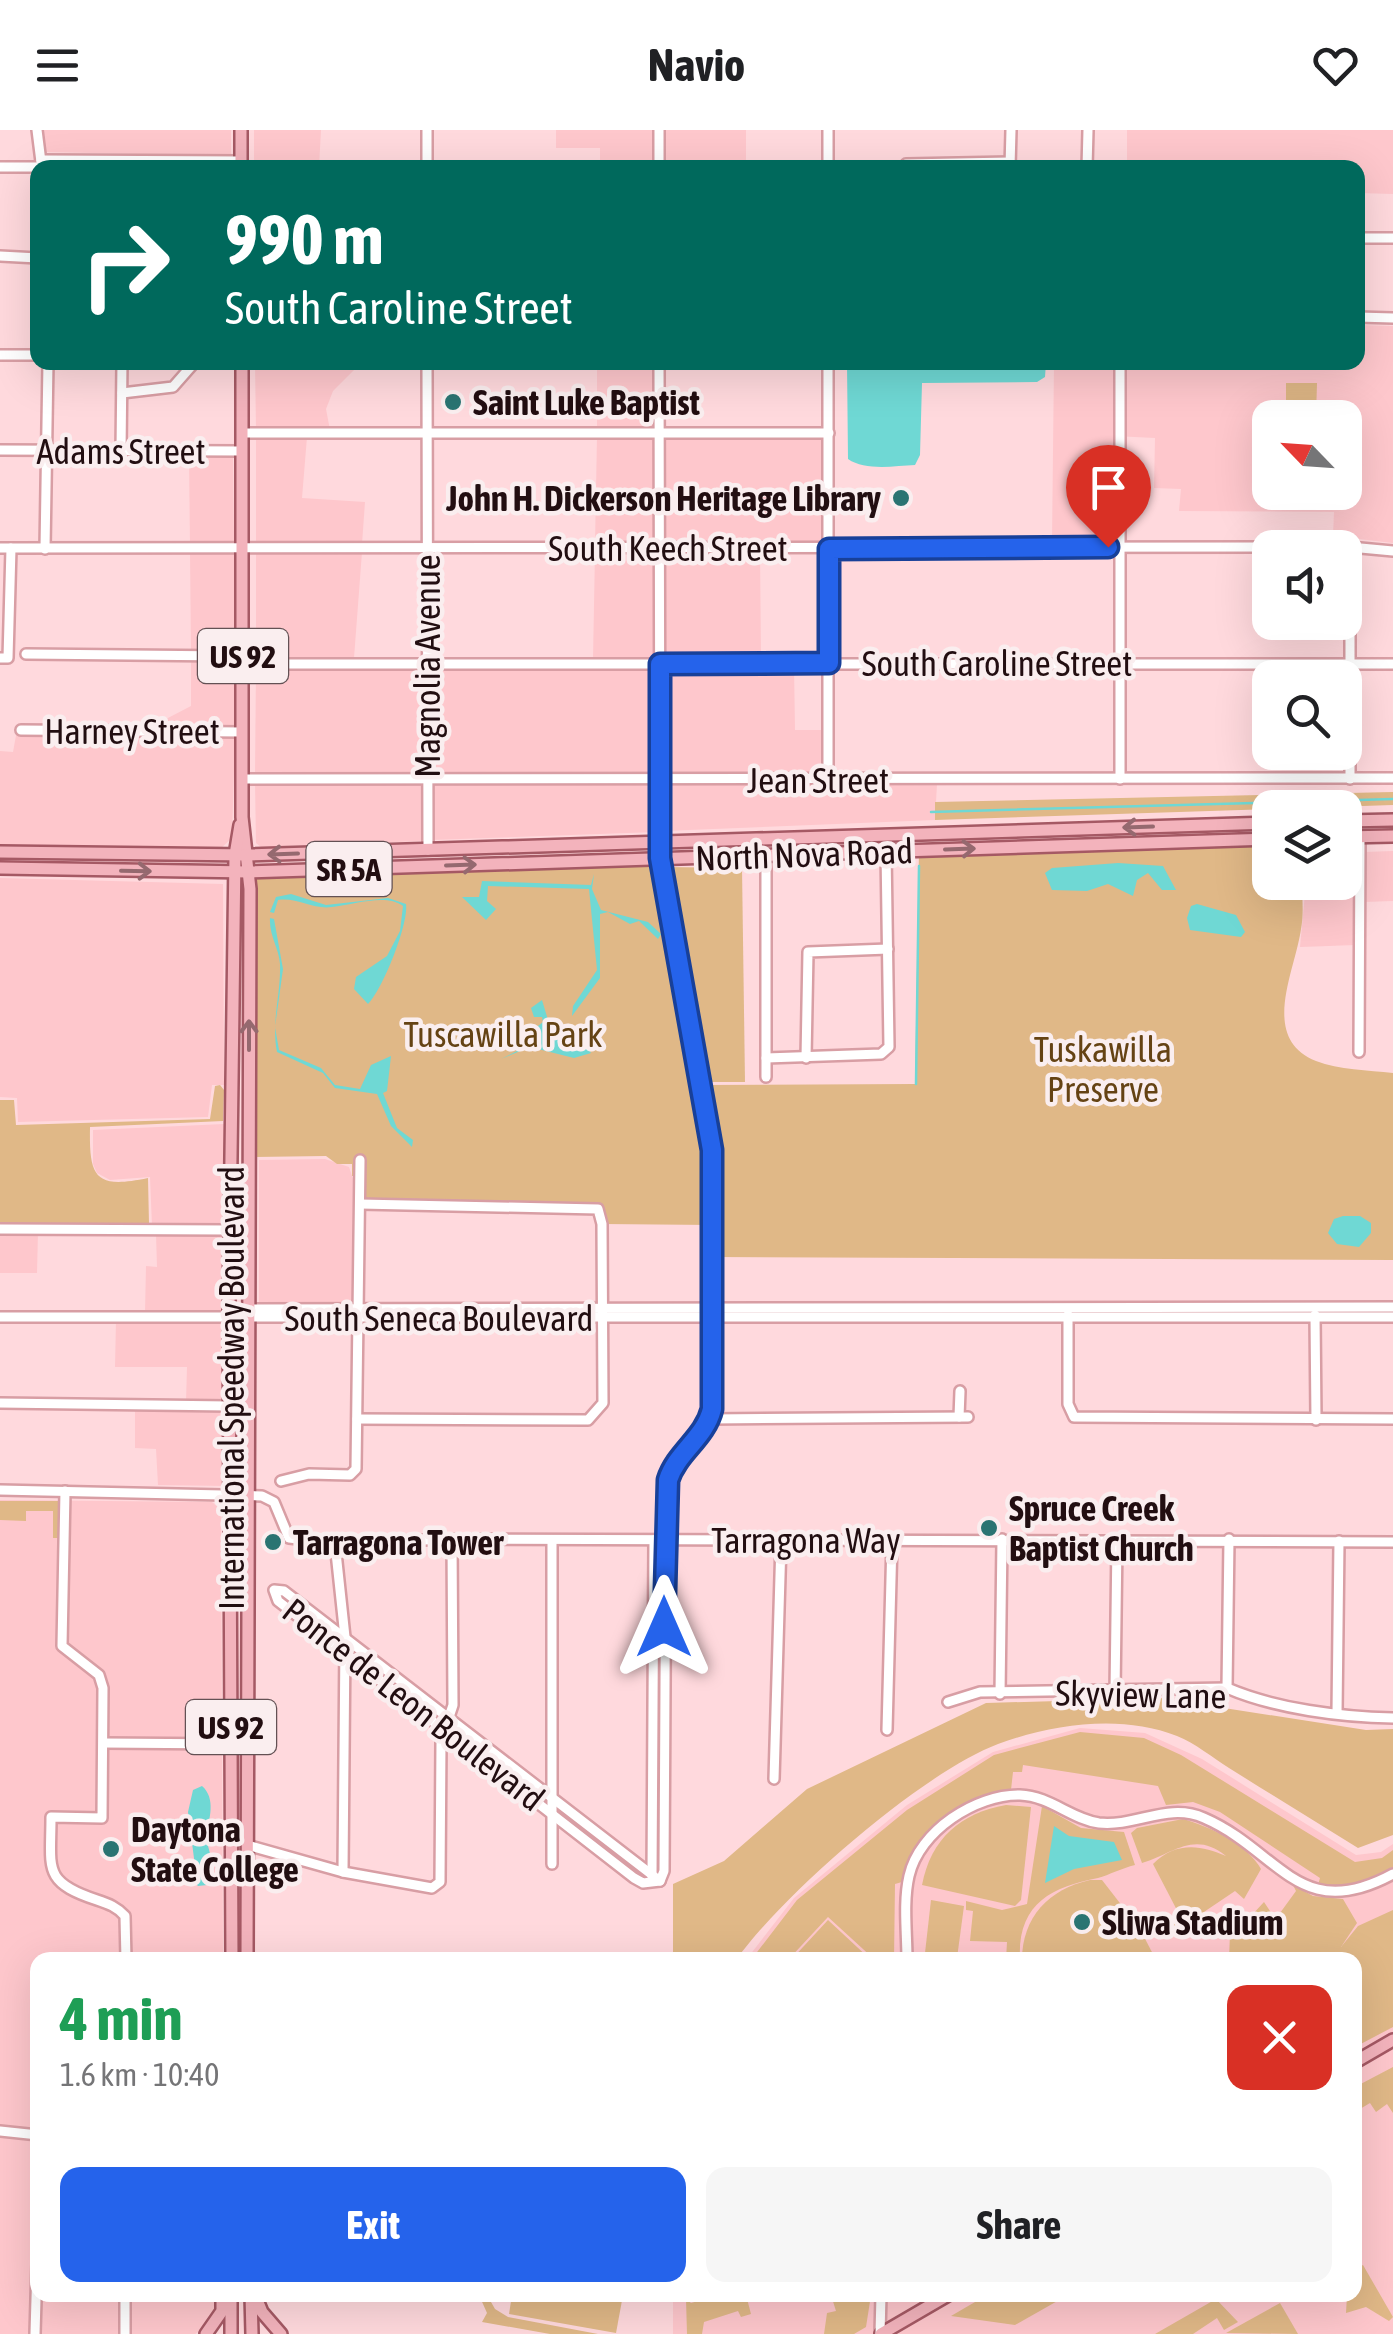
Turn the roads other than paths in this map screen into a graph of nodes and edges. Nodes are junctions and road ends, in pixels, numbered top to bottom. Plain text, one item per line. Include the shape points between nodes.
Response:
1 (36, 130) edge
2 (241, 130) edge
3 (427, 130) edge
4 (659, 130) edge
5 (828, 130) edge
6 (1012, 130) edge
7 (1088, 130) edge
8 (41, 160) edge
9 (241, 160) edge
10 (427, 160) edge
11 (659, 160) edge
12 (828, 160) edge
13 (1010, 160) edge
14 (1088, 160) edge
15 (30, 166) edge
16 (0, 167) edge
17 (1365, 238) edge
18 (1393, 238) edge
19 (0, 256) edge
20 (30, 258) edge
21 (1365, 318) edge
22 (1393, 318) edge
23 (0, 355) edge
24 (30, 355) edge
25 (48, 370) edge
26 (122, 370) edge
27 (188, 370) edge
28 (242, 370) edge
29 (427, 370) edge
30 (659, 370) edge
31 (828, 370) edge
32 (1120, 370) edge
33 (122, 393) junction
34 (242, 433) junction
35 (427, 433) junction
36 (659, 433) junction
37 (829, 433) junction
38 (0, 450) edge
39 (46, 451) junction
40 (121, 451) junction
41 (242, 452) junction
42 (1252, 547) edge
43 (6, 548) edge
44 (427, 548) junction
45 (1119, 548) junction
46 (1362, 548) edge
47 (45, 549) junction
48 (242, 549) junction
49 (660, 549) junction
50 (829, 549) junction
51 (1393, 550) edge
52 (26, 654) dead end
53 (0, 658) edge
54 (243, 660) junction
55 (1118, 662) junction
56 (829, 663) junction
57 (1252, 663) edge
58 (428, 664) junction
59 (660, 664) junction
60 (1362, 664) edge
61 (1393, 664) edge
62 (21, 730) dead end
63 (242, 732) junction
64 (1350, 770) edge
65 (1393, 778) edge
66 (242, 779) junction
67 (428, 779) junction
68 (660, 779) junction
69 (1120, 779) junction
70 (1350, 779) junction
71 (828, 780) junction
72 (242, 816) junction
73 (1387, 820) edge
74 (1362, 821) edge
75 (1252, 824) edge
76 (1208, 825) junction
77 (1183, 826) junction
78 (908, 834) junction
79 (882, 835) junction
80 (1362, 835) edge
81 (1362, 836) edge
82 (1393, 836) edge
83 (1252, 840) edge
84 (660, 842) junction
85 (1182, 842) junction
86 (1156, 843) junction
87 (428, 850) junction
88 (886, 851) junction
89 (0, 852) edge
90 (62, 852) junction
91 (863, 852) junction
92 (766, 854) junction
93 (235, 855) junction
94 (249, 855) junction
95 (660, 858) junction
96 (0, 868) edge
97 (38, 869) junction
98 (234, 872) junction
99 (250, 872) junction
100 (1360, 900) edge
101 (888, 949) junction
102 (1360, 1052) dead end
103 (766, 1058) junction
104 (806, 1058) junction
105 (234, 1076) junction
106 (766, 1078) dead end
107 (360, 1160) dead end
108 (247, 1187) junction
109 (360, 1204) junction
110 (0, 1228) edge
111 (230, 1230) junction
112 (1393, 1307) edge
113 (1068, 1312) junction
114 (1314, 1312) junction
115 (359, 1313) junction
116 (604, 1313) junction
117 (712, 1313) junction
118 (248, 1314) junction
119 (230, 1316) junction
120 (0, 1317) edge
121 (1393, 1318) edge
122 (960, 1392) dead end
123 (0, 1403) edge
124 (229, 1406) junction
125 (357, 1419) junction
126 (710, 1420) junction
127 (1316, 1420) junction
128 (1393, 1420) edge
129 (282, 1482) dead end
130 (0, 1490) edge
131 (65, 1491) junction
132 (230, 1494) junction
133 (246, 1494) junction
134 (452, 1538) junction
135 (1228, 1538) junction
136 (659, 1540) junction
137 (1002, 1540) junction
138 (552, 1541) junction
139 (892, 1541) junction
140 (1117, 1541) junction
141 (1339, 1541) junction
142 (780, 1542) junction
143 (1393, 1542) edge
144 (335, 1544) junction
145 (230, 1619) junction
146 (344, 1638) junction
147 (344, 1652) junction
148 (1228, 1688) junction
149 (1115, 1692) junction
150 (1000, 1694) junction
151 (948, 1702) dead end
152 (1337, 1713) junction
153 (247, 1716) junction
154 (449, 1718) junction
155 (1393, 1718) edge
156 (444, 1729) junction
157 (887, 1730) dead end
158 (104, 1743) junction
159 (231, 1744) junction
160 (774, 1780) dead end
161 (553, 1798) junction
162 (552, 1812) junction
163 (247, 1846) junction
164 (552, 1864) dead end
165 (344, 1872) junction
166 (1393, 1874) edge
167 (655, 1880) junction
168 (126, 1952) edge
169 (232, 1952) edge
170 (247, 1952) edge
171 (907, 1952) edge
172 (1393, 2040) edge
173 (1362, 2058) edge
174 (0, 2130) edge
175 (30, 2134) edge
176 (37, 2302) edge
177 (125, 2302) edge
178 (222, 2302) edge
179 (231, 2302) edge
180 (253, 2302) edge
181 (258, 2302) edge
182 (882, 2302) edge
183 (936, 2302) edge
184 (36, 2334) edge
185 (125, 2334) edge
186 (206, 2334) edge
187 (231, 2334) edge
188 (252, 2334) edge
189 (281, 2334) edge
190 (880, 2334) edge

1 - 8 street
2 - 9 main road
3 - 10 street
4 - 11 street
5 - 12 street
6 - 13 street
7 - 14 street
15 - 16 street
17 - 18 street
19 - 20 street
21 - 22 street
23 - 24 street
25 - 39 street
26 - 33 street
27 - 33 street via 173,387
28 - 34 main road, International Speedway Boulevard / US 92
29 - 35 street, Magnolia Avenue
30 - 36 street
31 - 37 street
32 - 45 street
33 - 40 street
34 - 35 street
34 - 41 main road, International Speedway Boulevard / US 92
35 - 36 street
35 - 44 street, Magnolia Avenue
36 - 37 street
36 - 49 street
37 - 50 street
38 - 39 street, Adams Street
39 - 40 street, Adams Street
39 - 47 street
40 - 41 street, Adams Street
41 - 48 main road, International Speedway Boulevard / US 92
42 - 45 street, South Keech Street
43 - 47 street, South Keech Street
43 - 53 street via 8,658
44 - 48 street, South Keech Street
44 - 49 street, South Keech Street
44 - 58 street, Magnolia Avenue
45 - 50 street, South Keech Street
45 - 55 street
46 - 51 street, South Keech Street
47 - 48 street, South Keech Street
48 - 54 main road, International Speedway Boulevard / US 92
49 - 50 street, South Keech Street
49 - 59 street
50 - 56 street
52 - 54 street, South Caroline Street
54 - 58 street, South Caroline Street
54 - 63 main road, International Speedway Boulevard / US 92
55 - 56 street, South Caroline Street
55 - 57 street, South Caroline Street
55 - 69 street
56 - 59 street, South Caroline Street
56 - 71 street
58 - 59 street, South Caroline Street
58 - 67 street, Magnolia Avenue
59 - 68 street
60 - 61 street, South Caroline Street
62 - 63 street, Harney Street
63 - 66 main road, International Speedway Boulevard / US 92
64 - 70 street
65 - 70 street, Jean Street
66 - 67 street, Jean Street
66 - 72 main road, International Speedway Boulevard / US 92
67 - 68 street, Jean Street
67 - 87 street, Magnolia Avenue
68 - 71 street, Jean Street
68 - 84 street
69 - 70 street, Jean Street
69 - 71 street, Jean Street
72 - 93 main road, International Speedway Boulevard / US 92
72 - 94 main road, International Speedway Boulevard / US 92
73 - 74 main road
73 - 80 main road
75 - 76 main road, SR 5A
76 - 77 main road, SR 5A
76 - 85 main road
77 -> 78 main road, North Nova Road / SR 5A
77 - 86 main road
78 - 79 main road, North Nova Road / SR 5A
78 - 88 main road
79 - 84 main road, North Nova Road / SR 5A
79 - 91 main road
81 - 82 main road
83 - 85 main road, SR 5A
84 - 87 main road, North Nova Road / SR 5A
84 - 95 street
85 - 86 main road, SR 5A
88 -> 86 main road, North Nova Road / SR 5A
87 -> 94 main road, North Nova Road / SR 5A
88 - 91 main road, North Nova Road / SR 5A
88 - 101 street
89 - 90 main road, North Nova Road / SR 5A
90 - 93 main road, North Nova Road / SR 5A
90 - 97 main road
91 - 92 main road, North Nova Road / SR 5A
92 - 95 main road, North Nova Road / SR 5A
92 - 103 street
93 - 94 main road, North Nova Road / SR 5A
93 - 98 main road, International Speedway Boulevard / US 92
94 - 99 main road, International Speedway Boulevard / US 92
99 -> 95 main road, North Nova Road / SR 5A
95 - 117 street via 712,1150
96 - 97 main road, North Nova Road / SR 5A
97 -> 98 main road, North Nova Road / SR 5A
98 - 99 main road, North Nova Road / SR 5A
98 - 105 main road, International Speedway Boulevard / US 92
108 -> 99 main road, International Speedway Boulevard / US 92
100 - 102 street
101 - 104 street via 886,1052
101 - 104 street via 808,952
103 - 104 street
103 - 106 street
105 - 108 main road via 242,1089 240,1177
105 - 111 main road, International Speedway Boulevard / US 92
107 - 109 street
108 - 118 main road, International Speedway Boulevard / US 92
109 - 115 street
109 - 116 street via 594,1207 602,1224
110 - 111 street
111 - 119 main road, International Speedway Boulevard / US 92
112 - 114 street, South Seneca Boulevard
113 - 114 street, South Seneca Boulevard
113 - 117 street, South Seneca Boulevard
113 - 127 street via 1070,1412 1082,1419
114 - 121 street, South Seneca Boulevard
114 - 127 street
115 - 116 street, South Seneca Boulevard
115 - 118 street, South Seneca Boulevard
115 - 125 street
116 - 117 street, South Seneca Boulevard
116 - 125 street via 603,1404 594,1417
117 - 126 street
118 - 119 street, South Seneca Boulevard
118 - 133 main road, International Speedway Boulevard / US 92
119 - 120 street
119 - 124 main road, International Speedway Boulevard / US 92
122 - 126 street via 964,1417
123 - 124 street
124 - 132 main road, International Speedway Boulevard / US 92
125 - 129 street via 354,1473
126 - 136 street via 672,1470
127 - 128 street
130 - 131 street
131 - 132 street
131 - 158 street via 62,1646 100,1675
132 - 133 street
132 - 145 main road, International Speedway Boulevard / US 92
133 - 144 street, Tarragona Way via 274,1502 288,1538
133 - 153 main road, International Speedway Boulevard / US 92
134 - 138 street, Tarragona Way
134 - 144 street, Tarragona Way
134 - 154 street
135 - 140 street, Tarragona Way
135 - 141 street, Tarragona Way
135 - 148 street
136 - 138 street, Tarragona Way
136 - 142 street, Tarragona Way
136 - 167 street
137 - 139 street, Tarragona Way
137 - 140 street, Tarragona Way
137 - 150 street
138 - 161 street
139 - 142 street, Tarragona Way
139 - 157 street
140 - 149 street
141 - 143 street, Tarragona Way
141 - 152 street
142 - 160 street
144 - 146 street
145 - 153 main road via 238,1638 238,1705
145 - 159 main road, International Speedway Boulevard / US 92
146 - 147 street
146 - 147 street, Ponce de Leon Boulevard via 274,1590 275,1598
146 - 154 street, Ponce de Leon Boulevard
147 - 156 street, Ponce de Leon Boulevard
147 - 165 street
148 - 149 street, Skyview Lane
148 - 152 street, Skyview Lane
149 - 150 street, Skyview Lane
150 - 151 street, Skyview Lane via 980,1692
152 - 155 street, Skyview Lane
153 - 163 main road, International Speedway Boulevard / US 92
154 - 156 street
154 - 161 street, Ponce de Leon Boulevard
156 - 162 street, Ponce de Leon Boulevard
156 - 165 street via 437,1886
158 - 159 street
158 - 168 street via 102,1818 51,1817 50,1866 65,1889 125,1916
159 - 163 main road via 239,1758 240,1833
159 - 169 main road, International Speedway Boulevard / US 92
161 - 162 street
161 - 167 street, Ponce de Leon Boulevard
162 - 164 street
162 - 167 street, Ponce de Leon Boulevard via 634,1878
163 - 165 street
163 - 170 main road, International Speedway Boulevard / US 92
166 - 171 street via 1347,1893 1318,1890 1193,1814 1164,1812 1104,1824 1040,1799 1003,1797 959,1813 918,1854 907,1888
172 - 173 main road
174 - 175 street
176 - 184 street
177 - 185 street
178 - 186 main road
179 - 187 main road
180 - 188 main road
181 - 189 main road
182 - 190 street
183 - 190 main road

